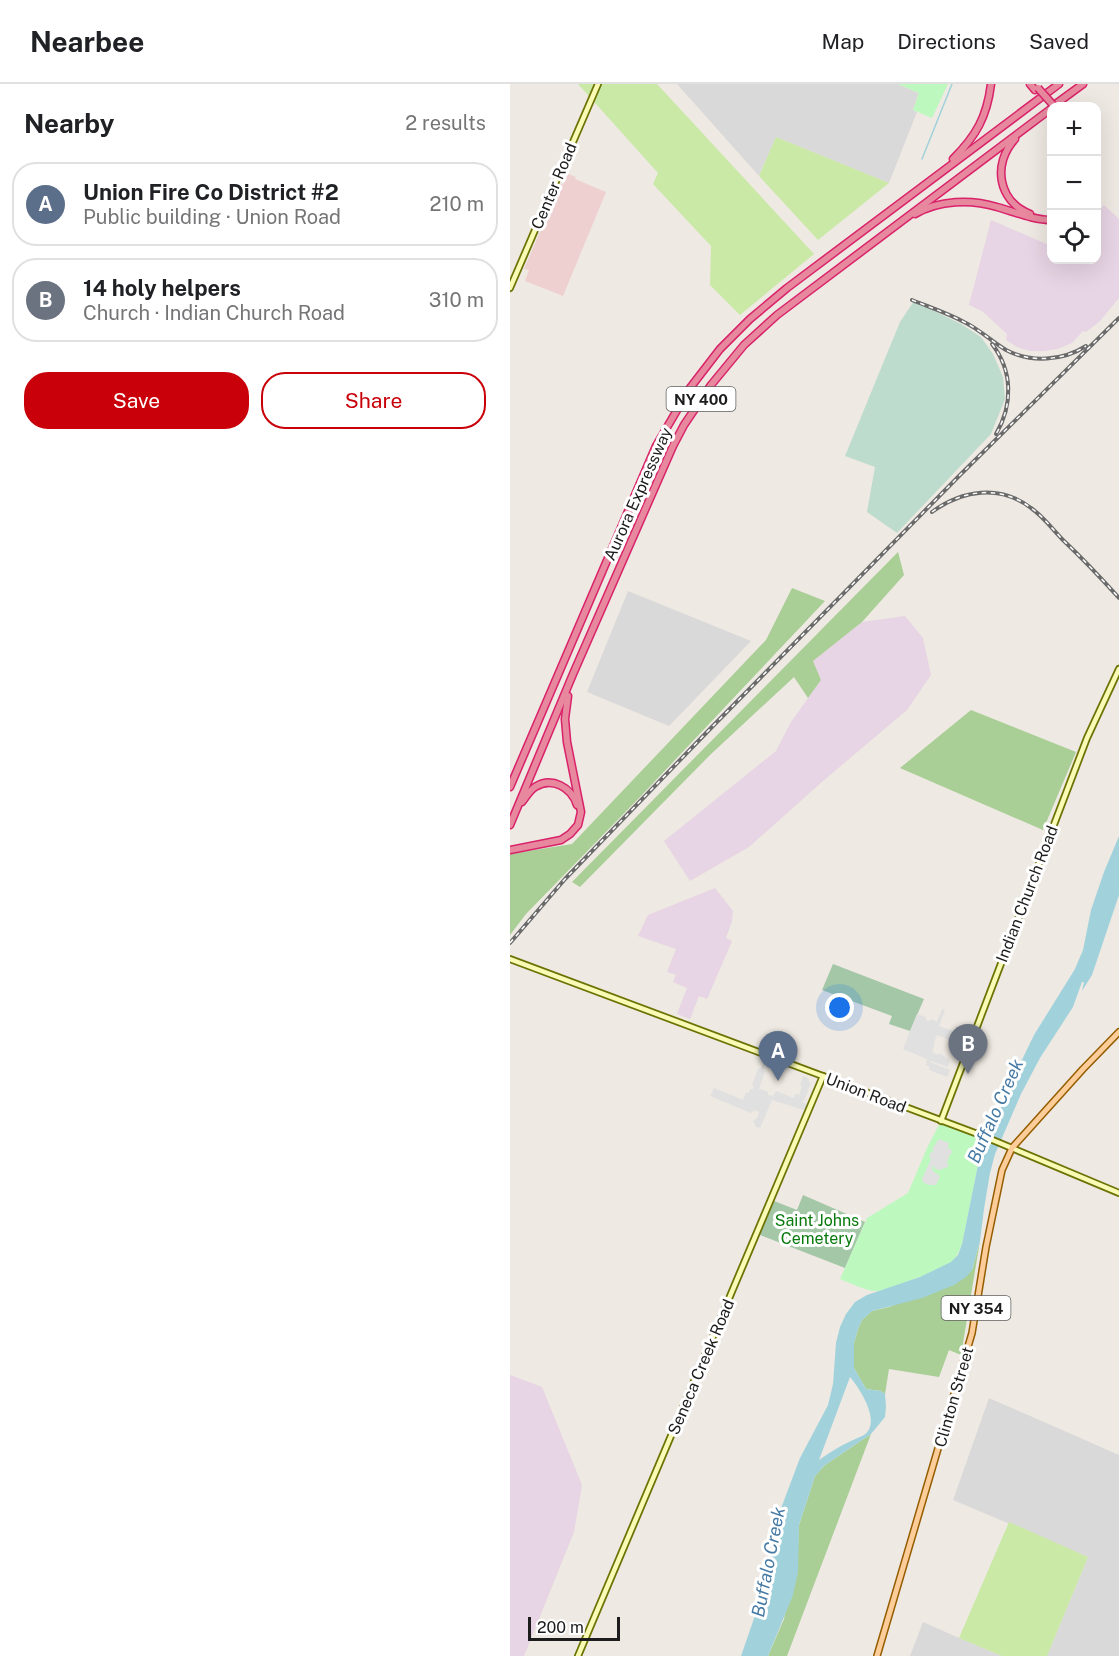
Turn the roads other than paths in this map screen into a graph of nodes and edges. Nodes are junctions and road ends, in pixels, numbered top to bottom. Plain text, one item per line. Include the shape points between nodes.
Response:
1 (598, 84) edge
2 (991, 84) edge
3 (1059, 84) edge
4 (1083, 84) edge
5 (1034, 87) edge
6 (1048, 102) edge
7 (1060, 102) edge
8 (1047, 111) edge
9 (1031, 123) junction
10 (940, 173) junction
11 (1047, 217) edge
12 (1047, 218) edge
13 (894, 226) junction
14 (510, 288) edge
15 (1119, 669) edge
16 (573, 674) junction
17 (510, 785) edge
18 (517, 810) junction
19 (510, 825) edge
20 (510, 848) edge
21 (512, 960) edge
22 (1119, 1032) edge
23 (823, 1076) junction
24 (941, 1121) junction
25 (1009, 1147) junction
26 (1119, 1193) edge
27 (578, 1656) edge
28 (877, 1656) edge

1 - 14 street, Center Road
2 - 10 highway via 985,114 975,133
3 - 10 highway, Aurora Expressway / NY 400
4 - 7 highway, Aurora Expressway / NY 400
5 - 6 highway, bridge
8 - 9 highway, Aurora Expressway / NY 400
9 - 11 highway via 1005,153 1001,167 1003,186 1022,210
9 - 13 highway, Aurora Expressway / NY 400
10 - 17 highway, Aurora Expressway / NY 400 via 764,306 720,349 690,388 645,471
12 - 13 highway via 963,201 919,211
13 - 16 highway, Aurora Expressway / NY 400 via 777,315 744,345 711,385 684,425 662,470
15 - 24 street, Indian Church Road via 1079,759
16 - 18 highway, Aurora Expressway / NY 400
16 - 20 highway via 565,719 581,812 578,825 561,840
18 - 19 highway, Aurora Expressway / NY 400
18 - 20 highway via 531,790 553,783 569,790 578,817 560,837
21 - 23 street, Union Road
22 - 25 main road, Clinton Street / NY 354
23 - 24 street, Union Road
23 - 27 street, Seneca Creek Road
24 - 25 street, Union Road
25 - 26 street, Union Road
25 - 28 main road, Clinton Street / NY 354 via 986,1247 972,1334

